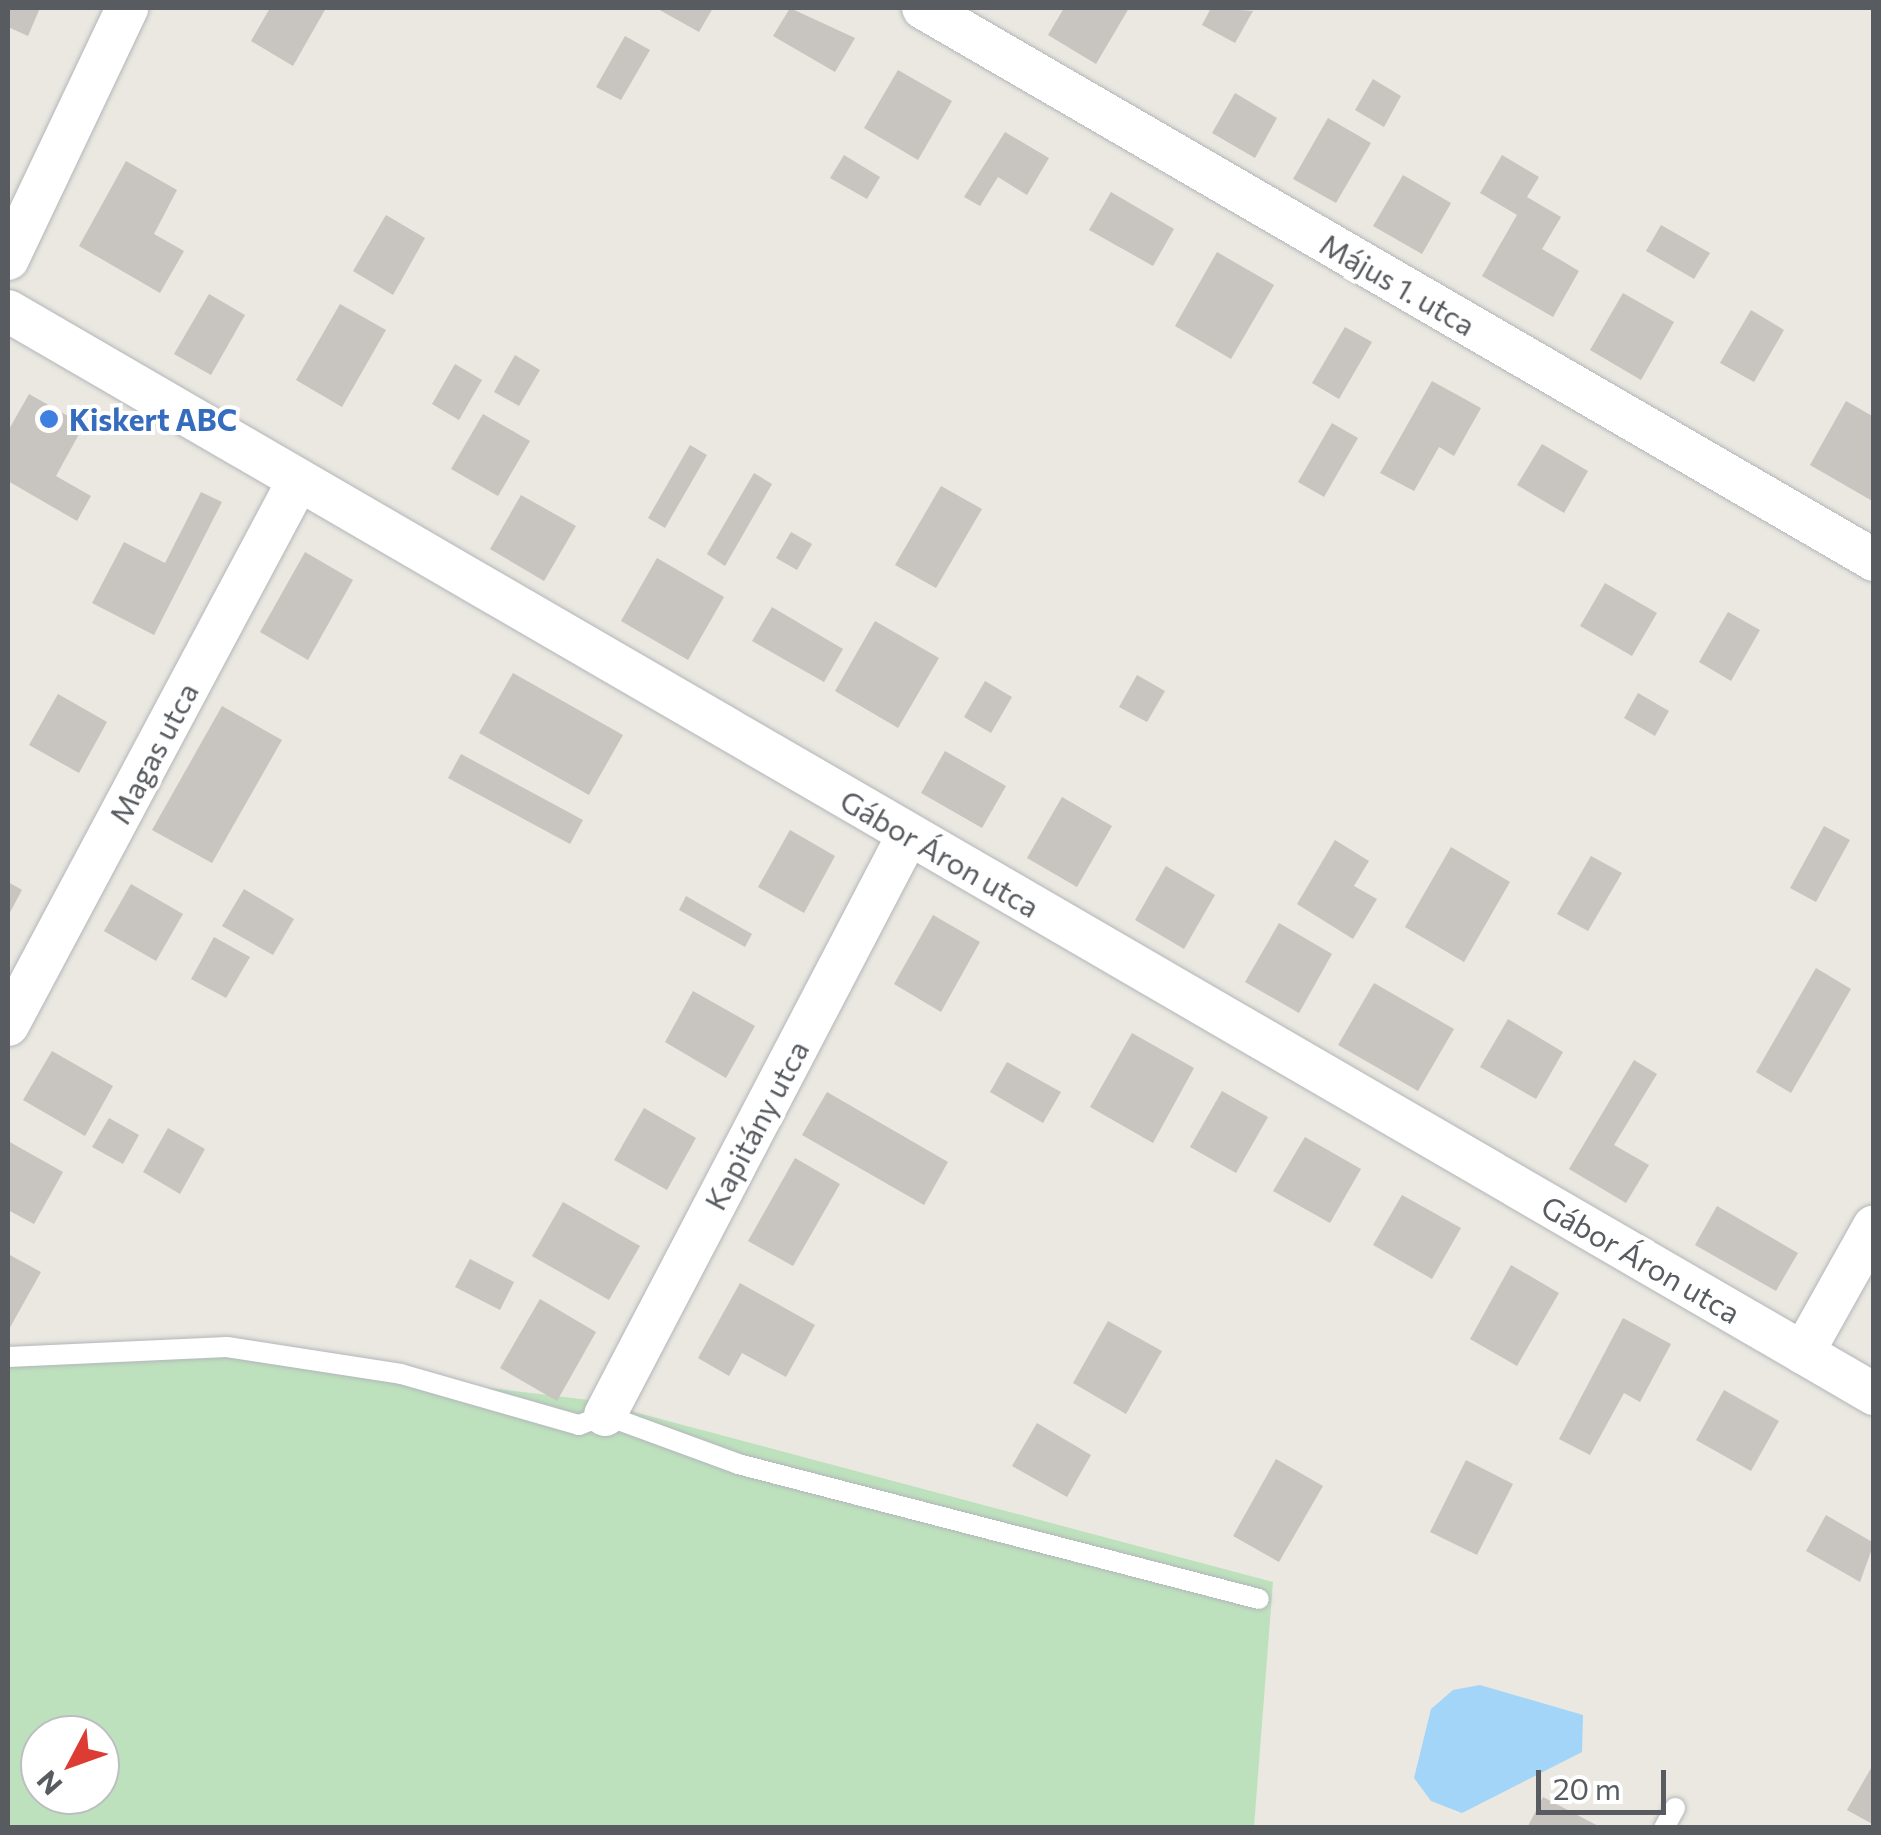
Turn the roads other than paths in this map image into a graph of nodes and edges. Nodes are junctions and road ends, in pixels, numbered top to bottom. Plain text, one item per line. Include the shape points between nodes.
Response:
1 (128, 8) edge
2 (923, 8) edge
3 (8, 259) edge
4 (8, 311) edge
5 (298, 481) junction
6 (1874, 560) edge
7 (908, 834) junction
8 (8, 1025) edge
9 (1874, 1226) edge
10 (1803, 1353) junction
11 (8, 1357) edge
12 (1874, 1394) edge
13 (605, 1414) junction
14 (1259, 1599) dead end
15 (1675, 1808) dead end
16 (1664, 1828) edge

1 - 3 street
2 - 6 street, Május 1. utca
4 - 5 street, Gábor Áron utca
5 - 7 street, Gábor Áron utca
5 - 8 street, Magas utca
7 - 10 street, Gábor Áron utca
7 - 13 street, Kapitány utca
9 - 10 street
10 - 12 street, Gábor Áron utca
11 - 13 lane via 226,1347 472,1390 579,1425
13 - 14 lane via 738,1464
15 - 16 lane

